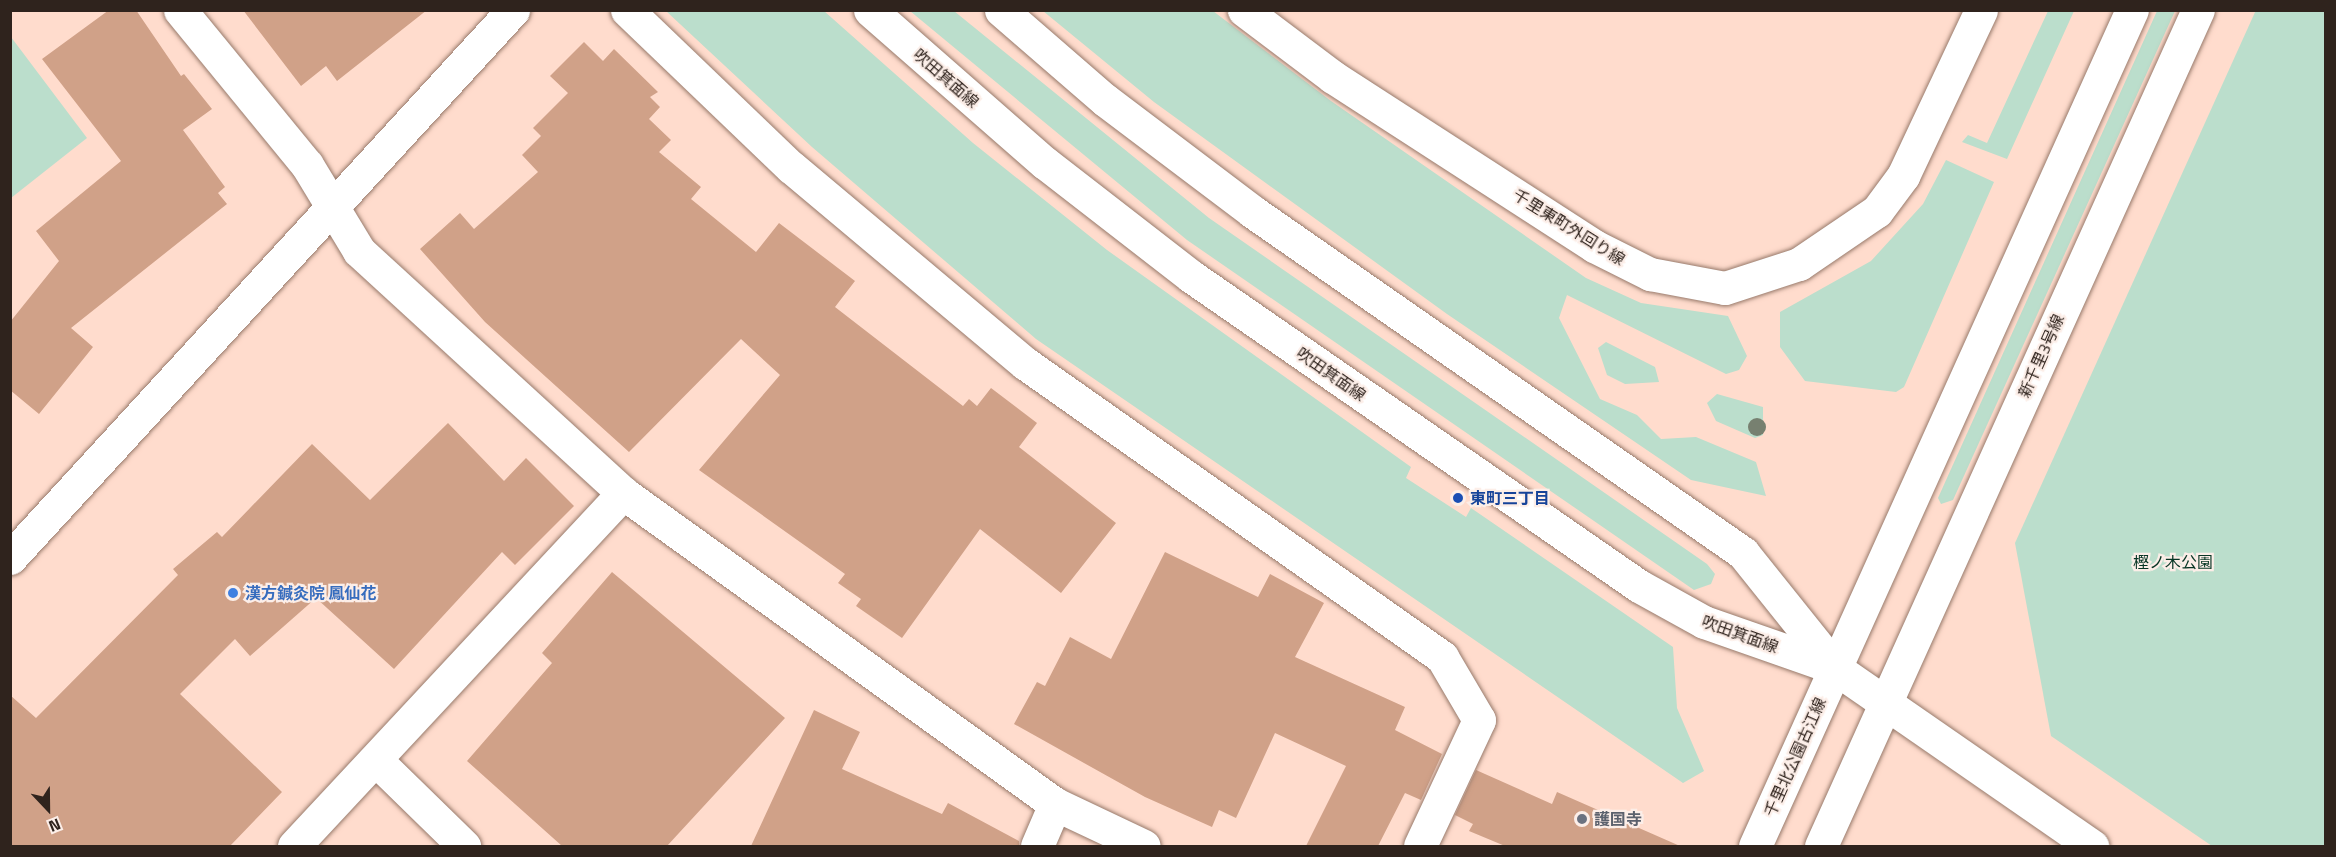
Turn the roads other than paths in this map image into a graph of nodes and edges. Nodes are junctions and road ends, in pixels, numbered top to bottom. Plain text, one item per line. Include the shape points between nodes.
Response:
1 (180, 10) edge
2 (513, 10) edge
3 (627, 10) edge
4 (870, 10) edge
5 (1001, 10) edge
6 (1244, 10) edge
7 (1981, 10) edge
8 (2132, 10) edge
9 (2198, 10) edge
10 (332, 207) junction
11 (623, 493) junction
12 (10, 558) edge
13 (1835, 668) junction
14 (1886, 703) junction
15 (377, 761) junction
16 (1055, 804) junction
17 (2074, 842) edge
18 (294, 846) edge
19 (464, 846) edge
20 (1037, 846) edge
21 (1144, 846) edge
22 (1420, 846) edge
23 (1755, 846) edge
24 (1821, 846) edge

1 - 10 street via 307,165
2 - 10 street
3 - 22 street via 791,167 1026,364 1442,657 1479,720
4 - 13 street, 吹田箕面線 via 1045,163 1192,277 1639,586 1704,622
5 - 13 street, 吹田箕面線 via 1105,100 1263,219 1743,553
6 - 7 street, 千里東町外回り線 via 1333,77 1594,246 1650,274 1725,288 1799,264 1877,211 1903,176
8 - 13 street
9 - 14 street, 新千里3号線
10 - 11 street via 359,251
10 - 12 street
11 - 15 street
11 - 16 street
13 - 14 street, 吹田箕面線
13 - 23 street, 千里北公園古江線
14 - 17 street, 吹田箕面線
14 - 24 street
15 - 18 street
15 - 19 street
16 - 20 street
16 - 21 street

